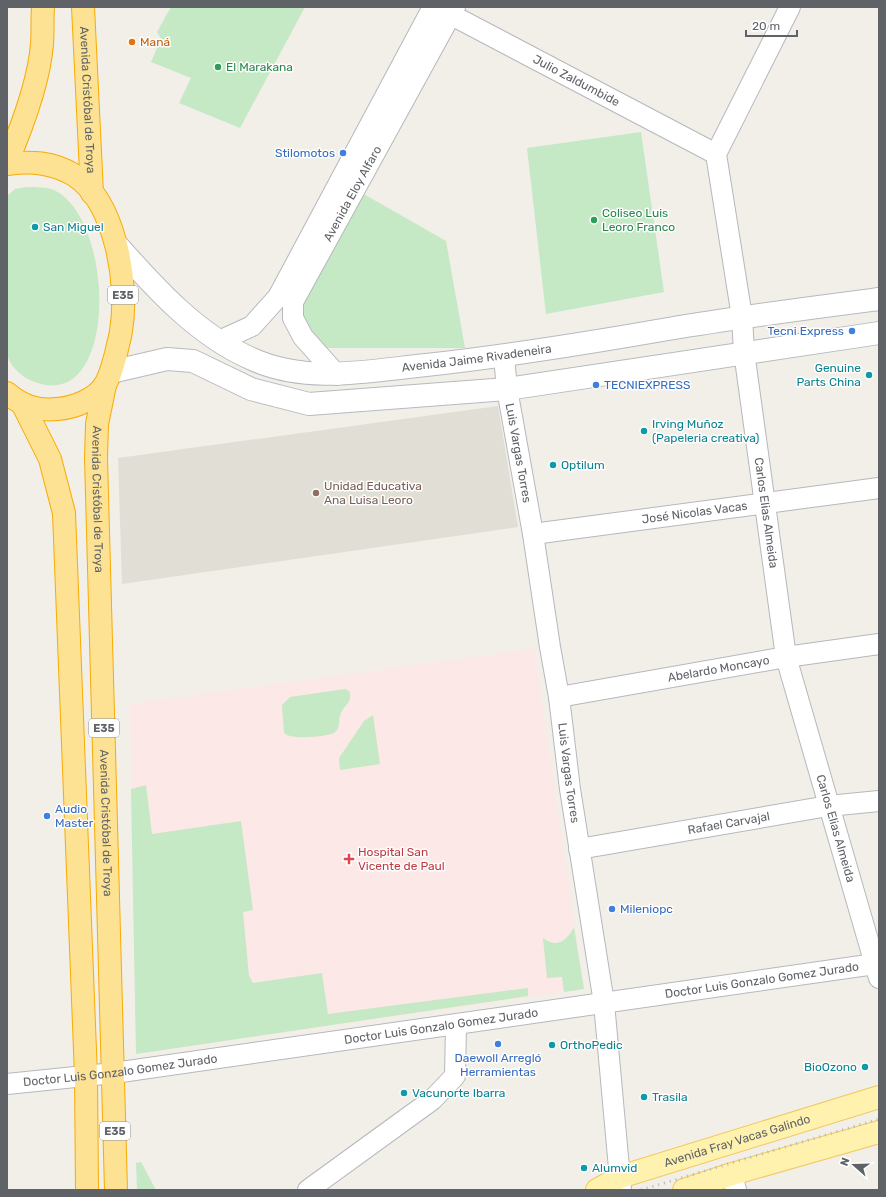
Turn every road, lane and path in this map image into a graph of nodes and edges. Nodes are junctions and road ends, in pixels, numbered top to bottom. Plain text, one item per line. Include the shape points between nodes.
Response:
1 (43, 7) edge
2 (83, 7) edge
3 (790, 7) edge
4 (444, 9) edge
5 (716, 154) junction
6 (7, 163) edge
7 (92, 192) junction
8 (116, 244) junction
9 (879, 299) edge
10 (742, 317) junction
11 (879, 333) edge
12 (220, 341) junction
13 (744, 352) junction
14 (504, 357) junction
15 (337, 375) junction
16 (108, 378) junction
17 (507, 389) junction
18 (13, 399) edge
19 (879, 488) edge
20 (765, 504) junction
21 (533, 534) junction
22 (879, 644) edge
23 (786, 657) junction
24 (560, 697) junction
25 (879, 801) edge
26 (828, 806) junction
27 (579, 849) junction
28 (877, 971) edge
29 (604, 1002) junction
30 (456, 1025) junction
31 (114, 1073) junction
32 (86, 1076) junction
33 (7, 1084) edge
34 (879, 1097) edge
35 (879, 1132) edge
36 (734, 1182) edge
37 (621, 1184) edge
38 (87, 1190) edge
39 (116, 1190) edge
40 (308, 1190) edge
41 (597, 1190) edge
42 (684, 1190) edge

1 - 6 highway, E35 via 42,46 34,82 25,118
2 - 7 highway, Avenida Cristóbal de Troya / E35
3 - 5 street
4 - 5 street, Julio Zaldumbide
4 - 12 street, Avenida Eloy Alfaro via 278,297 252,326
4 - 15 street, Avenida Eloy Alfaro via 293,302 293,318 303,338
5 - 10 street, Carlos Elias Almeida
6 - 7 highway, E35 via 30,161 53,165 75,176
7 - 8 highway, E35 via 102,208
8 - 12 main road, Avenida Jaime Rivadeneira via 159,293
8 - 16 highway, E35 via 123,294 121,330
9 - 10 main road, Avenida Jaime Rivadeneira
10 - 13 street, Carlos Elias Almeida
10 - 14 main road, Avenida Jaime Rivadeneira
11 - 13 main road
12 - 15 main road, Avenida Jaime Rivadeneira via 252,360 286,371
13 - 17 main road
13 - 20 street, Carlos Elias Almeida
14 - 15 main road, Avenida Jaime Rivadeneira
14 - 17 street, Luis Vargas Torres
16 - 17 main road via 167,359 194,361 251,389 309,404
16 - 18 highway, E35 via 88,400 67,408 45,410
16 - 31 highway, Avenida Cristóbal de Troya / E35 via 97,424 96,458
17 - 21 street, Luis Vargas Torres
18 - 32 highway, E35 via 50,459 64,513
19 - 20 street, José Nicolas Vacas
20 - 21 street, José Nicolas Vacas
20 - 23 street, Carlos Elias Almeida
21 - 24 street, Luis Vargas Torres
22 - 23 street, Abelardo Moncayo
23 - 24 street, Abelardo Moncayo
23 - 26 street, Carlos Elias Almeida
24 - 27 street, Luis Vargas Torres
25 - 26 street, Rafael Carvajal
26 - 27 street, Rafael Carvajal
26 - 28 street, Carlos Elias Almeida
27 - 29 street, Luis Vargas Torres
28 - 29 street, Doctor Luis Gonzalo Gomez Jurado
29 - 30 street, Doctor Luis Gonzalo Gomez Jurado
29 - 37 street, Luis Vargas Torres
30 - 31 street, Doctor Luis Gonzalo Gomez Jurado
30 - 40 street via 455,1076 432,1100
31 - 32 street, Doctor Luis Gonzalo Gomez Jurado
31 - 39 highway, Avenida Cristóbal de Troya / E35
32 - 33 street, Doctor Luis Gonzalo Gomez Jurado
32 - 38 highway, E35
34 - 37 main road, Avenida Fray Vacas Galindo
35 - 36 main road
36 - 42 main road
37 - 41 main road, Avenida Fray Vacas Galindo

